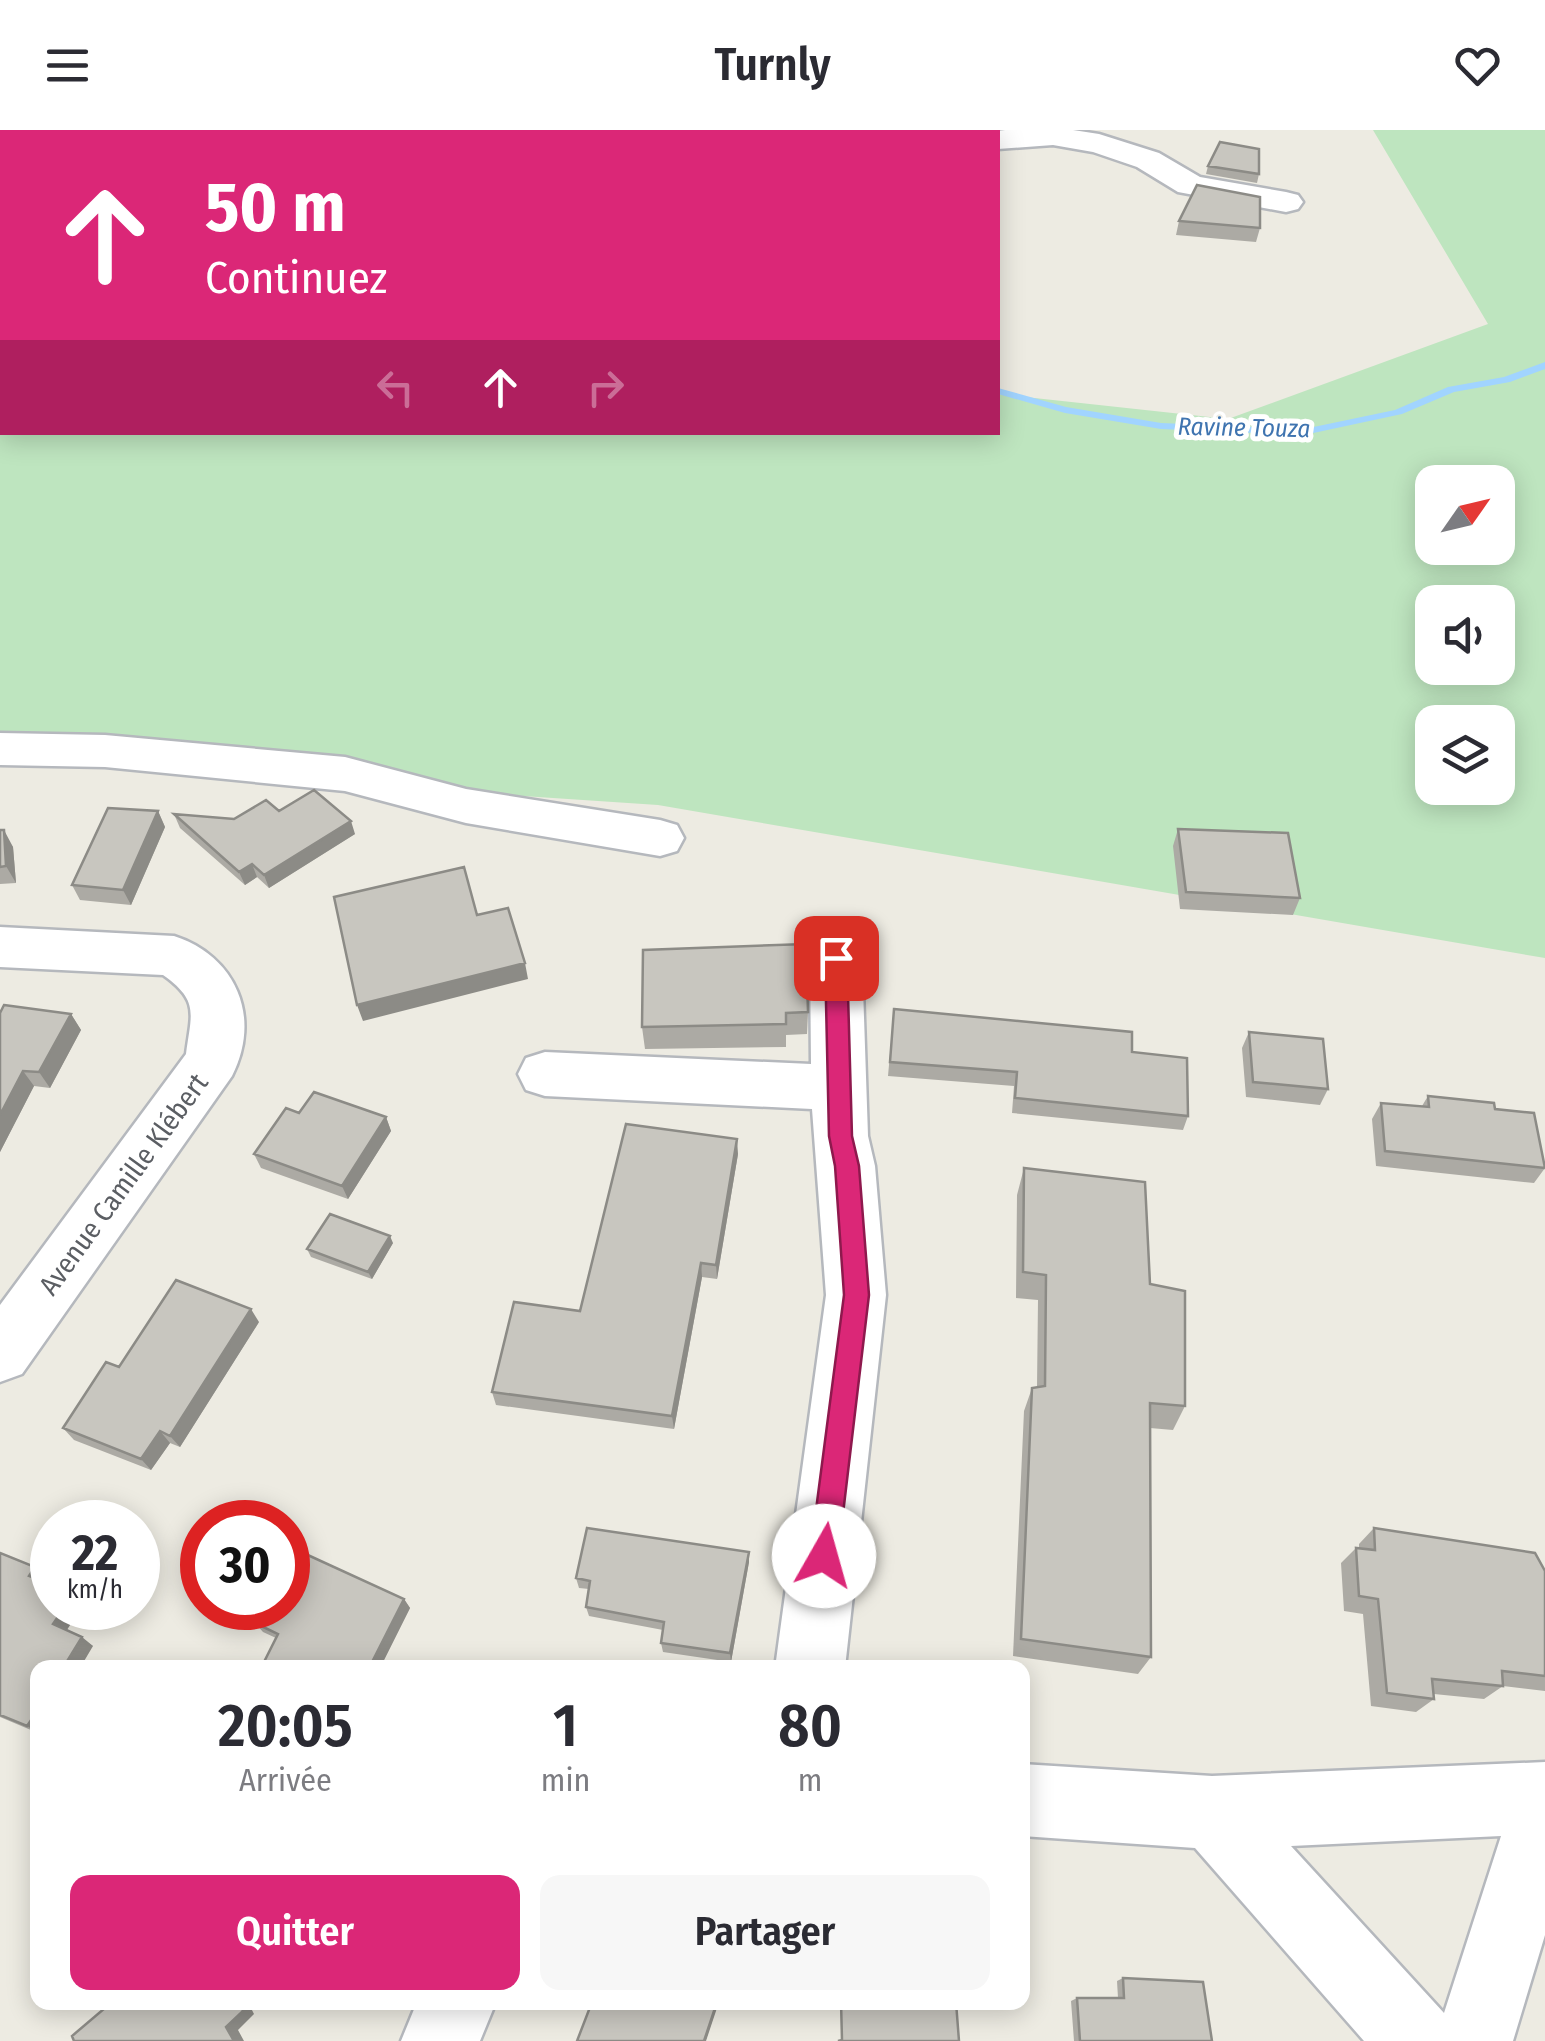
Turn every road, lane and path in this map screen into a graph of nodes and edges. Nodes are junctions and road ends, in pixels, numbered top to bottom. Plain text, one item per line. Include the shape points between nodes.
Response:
1 (1000, 140) edge
2 (1286, 202) dead end
3 (0, 749) edge
4 (660, 838) dead end
5 (0, 947) edge
6 (836, 958) dead end
7 (545, 1074) dead end
8 (839, 1088) junction
9 (0, 1354) edge
10 (811, 1660) edge
11 (1545, 1798) edge
12 (1030, 1801) edge
13 (1212, 1813) junction
14 (1545, 1813) edge
15 (454, 2010) edge
16 (440, 2041) edge
17 (1416, 2041) edge
18 (1474, 2041) edge

1 - 2 street via 1053,136 1099,144 1148,160 1190,185
3 - 4 street via 105,751 344,774 466,806
5 - 9 street, Avenue Camille Klébert via 174,956 203,976 218,1004 213,1060
6 - 8 street
7 - 8 street
8 - 10 street via 856,1295
11 - 13 street
12 - 13 street
13 - 17 street
14 - 18 street
15 - 16 street

